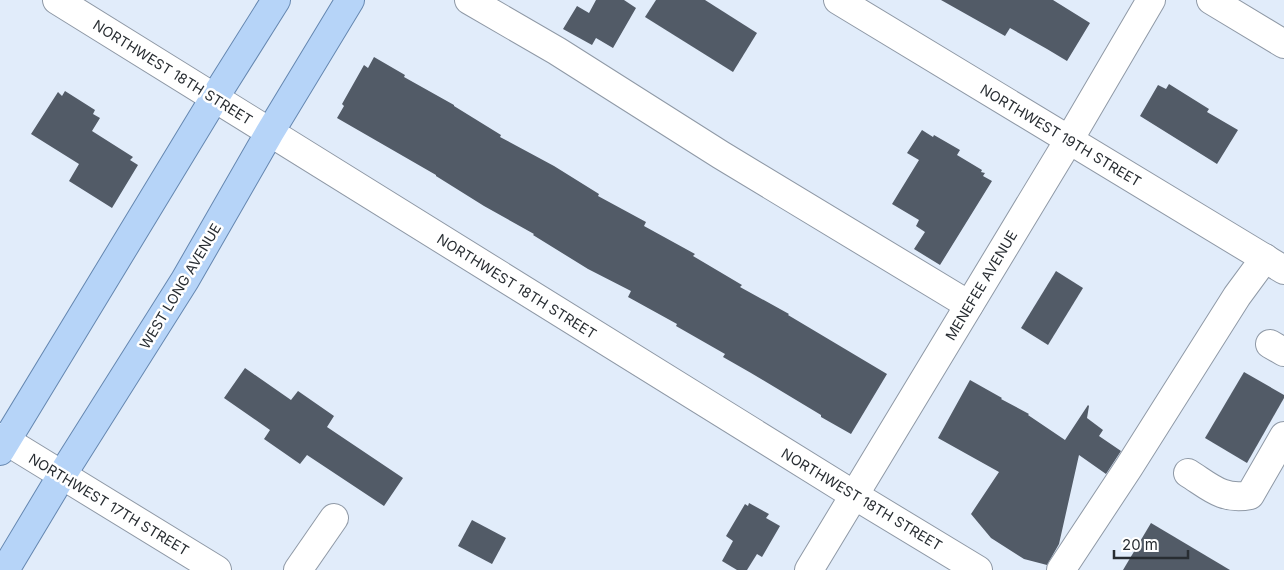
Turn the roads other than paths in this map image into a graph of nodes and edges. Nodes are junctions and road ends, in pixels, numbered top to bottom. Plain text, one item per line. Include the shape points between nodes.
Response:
1 (57, 0) edge
2 (276, 0) edge
3 (350, 0) edge
4 (469, 0) edge
5 (838, 0) edge
6 (1151, 0) edge
7 (1211, 0) edge
8 (1284, 44) edge
9 (214, 98) junction
10 (270, 132) junction
11 (1069, 140) junction
12 (1275, 264) edge
13 (969, 305) junction
14 (1284, 436) edge
15 (2, 443) edge
16 (1188, 473) dead end
17 (62, 475) junction
18 (854, 495) junction
19 (334, 518) dead end
20 (5, 570) edge
21 (217, 570) edge
22 (298, 570) edge
23 (809, 570) edge
24 (978, 570) edge
25 (1061, 570) edge

1 - 9 street, NORTHWEST 18TH STREET
2 - 9 main road
3 - 10 main road, WEST LONG AVENUE
4 - 13 street
5 - 11 street, NORTHWEST 19TH STREET
6 - 11 street, MENEFEE AVENUE
7 - 8 street
9 - 10 street, NORTHWEST 18TH STREET
9 - 15 main road
10 - 17 main road, WEST LONG AVENUE via 186,280
10 - 18 street, NORTHWEST 18TH STREET
11 - 12 street, NORTHWEST 19TH STREET
11 - 13 street, MENEFEE AVENUE
12 - 25 street via 1232,304
13 - 18 street, MENEFEE AVENUE
14 - 16 street via 1250,495 1223,494
15 - 17 street, NORTHWEST 17TH STREET
17 - 20 main road, WEST LONG AVENUE
17 - 21 street, NORTHWEST 17TH STREET
18 - 23 street, MENEFEE AVENUE
18 - 24 street, NORTHWEST 18TH STREET
19 - 22 street

